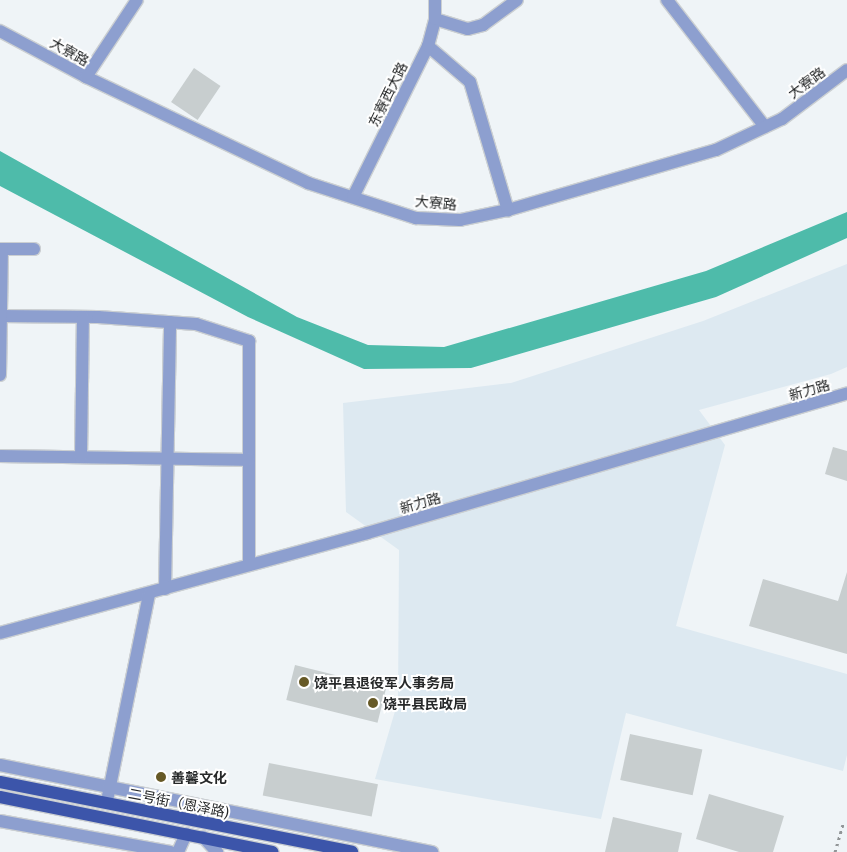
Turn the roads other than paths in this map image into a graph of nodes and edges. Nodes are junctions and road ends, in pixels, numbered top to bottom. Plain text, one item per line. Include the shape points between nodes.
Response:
1 (137, 0) edge
2 (435, 0) edge
3 (517, 0) edge
4 (668, 0) edge
5 (435, 19) junction
6 (0, 31) edge
7 (428, 46) junction
8 (847, 70) edge
9 (86, 78) junction
10 (765, 127) junction
11 (353, 197) junction
12 (508, 210) junction
13 (1, 249) edge
14 (34, 249) dead end
15 (1, 316) edge
16 (83, 317) junction
17 (170, 322) junction
18 (0, 375) edge
19 (847, 394) edge
20 (0, 456) edge
21 (81, 457) junction
22 (167, 458) junction
23 (249, 460) junction
24 (249, 565) junction
25 (164, 589) junction
26 (149, 594) junction
27 (0, 633) edge
28 (0, 765) edge
29 (0, 782) edge
30 (110, 788) junction
31 (0, 797) edge
32 (107, 803) junction
33 (0, 821) edge
34 (228, 827) junction
35 (186, 834) junction
36 (221, 847) edge
37 (170, 852) edge
38 (178, 852) edge
39 (273, 852) edge
40 (352, 852) edge
41 (432, 852) edge

1 - 9 street
2 - 5 street, 东寮西大路
3 - 5 street via 482,24 468,29
4 - 10 street
5 - 7 street, 东寮西大路
6 - 9 street, 大寮路
7 - 11 street, 东寮西大路
7 - 12 street via 470,82
8 - 10 street, 大寮路 via 782,119
9 - 11 street, 大寮路 via 308,183
10 - 12 street, 大寮路 via 716,150
11 - 12 street, 大寮路 via 416,218 460,220
13 - 14 street
13 - 15 street
15 - 16 street
15 - 18 street
16 - 17 street
16 - 21 street
17 - 22 street
17 - 23 street via 196,324 249,341
19 - 24 street, 新力路
20 - 21 street
21 - 22 street
22 - 23 street
22 - 25 street
23 - 24 street
24 - 25 street, 新力路
25 - 26 street, 新力路
26 - 27 street, 新力路
26 - 30 street
28 - 30 street
29 - 32 main road, 二号街（恩泽路)
30 - 32 street
30 - 41 street
31 - 35 main road
32 - 34 main road, 二号街（恩泽路)
33 - 37 street
34 - 36 main road
34 - 40 main road, 二号街（恩泽路)
35 - 36 main road via 204,838
35 - 38 street
36 - 39 main road

